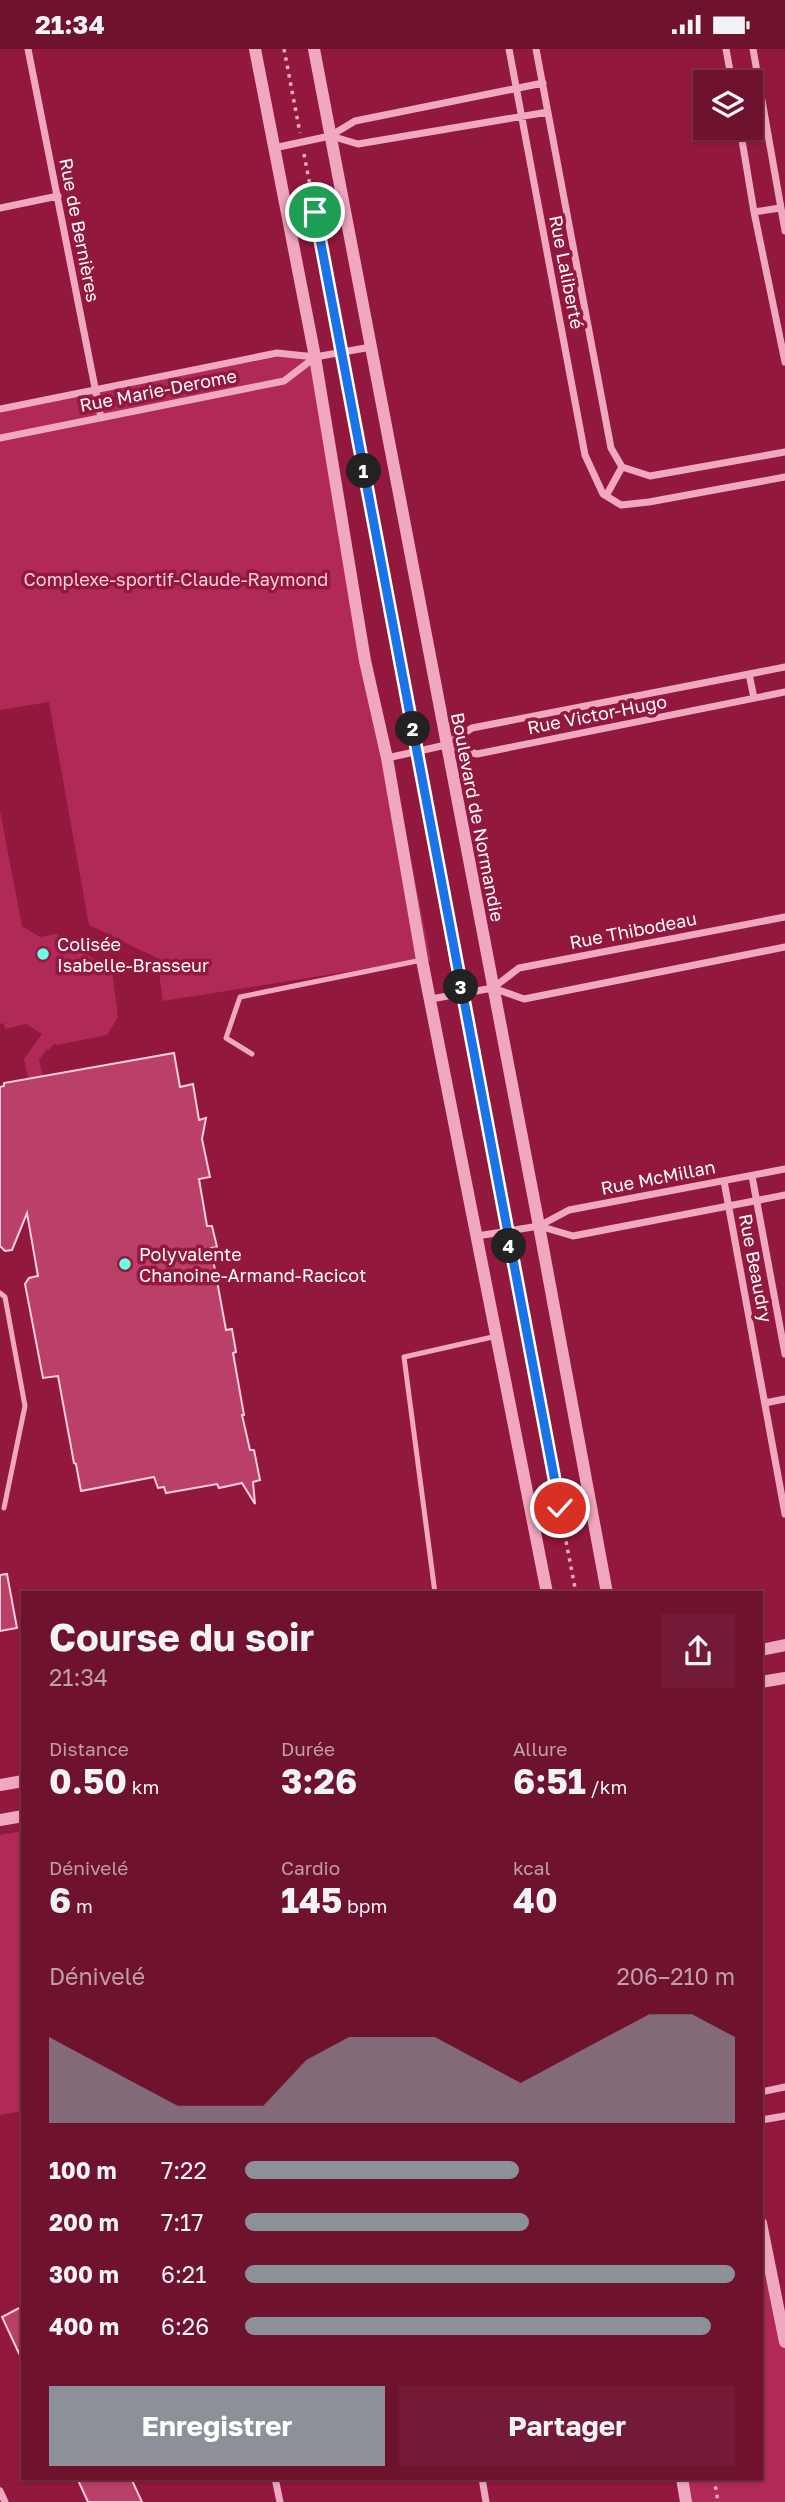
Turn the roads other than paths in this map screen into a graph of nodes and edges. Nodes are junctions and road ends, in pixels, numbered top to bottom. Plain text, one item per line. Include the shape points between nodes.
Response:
1 (28, 49) edge
2 (255, 49) edge
3 (314, 49) edge
4 (509, 49) edge
5 (536, 49) edge
6 (726, 49) edge
7 (753, 49) edge
8 (730, 70) edge
9 (543, 83) junction
10 (517, 88) junction
11 (548, 112) junction
12 (522, 116) junction
13 (330, 136) junction
14 (742, 140) edge
15 (274, 148) junction
16 (58, 196) junction
17 (0, 208) edge
18 (780, 208) junction
19 (754, 212) junction
20 (785, 231) edge
21 (372, 347) junction
22 (315, 357) junction
23 (785, 362) edge
24 (96, 390) junction
25 (0, 409) edge
26 (101, 418) junction
27 (0, 438) edge
28 (785, 452) edge
29 (622, 467) junction
30 (785, 477) edge
31 (606, 496) junction
32 (785, 667) edge
33 (749, 674) junction
34 (785, 692) edge
35 (754, 698) junction
36 (446, 745) junction
37 (387, 758) junction
38 (785, 917) edge
39 (785, 947) edge
40 (422, 960) junction
41 (493, 988) junction
42 (431, 999) junction
43 (253, 1054) dead end
44 (785, 1169) edge
45 (752, 1176) junction
46 (724, 1181) junction
47 (785, 1195) edge
48 (757, 1202) junction
49 (728, 1206) junction
50 (540, 1226) junction
51 (477, 1236) junction
52 (0, 1293) edge
53 (497, 1336) junction
54 (785, 1354) edge
55 (785, 1399) edge
56 (765, 1403) junction
57 (4, 1508) dead end
58 (785, 1514) edge
59 (435, 1591) edge
60 (547, 1591) edge
61 (607, 1591) edge
62 (785, 1646) edge
63 (763, 1650) edge
64 (785, 1678) edge
65 (763, 1682) edge
66 (21, 1781) edge
67 (0, 1785) edge
68 (21, 1816) edge
69 (0, 1820) edge
70 (785, 2087) edge
71 (763, 2092) edge
72 (785, 2116) edge
73 (763, 2120) edge
74 (763, 2233) edge
75 (785, 2342) edge
76 (275, 2480) edge
77 (482, 2480) edge
78 (682, 2480) edge
79 (0, 2491) edge
80 (5, 2502) edge
81 (279, 2502) edge
82 (486, 2502) edge
83 (686, 2502) edge

1 - 16 street, Rue de Bernières
2 - 15 street
3 - 13 street, Boulevard de Normandie
4 - 10 street, Rue Laliberté
5 - 9 street, Rue Laliberté
6 - 8 street
7 - 18 street
9 - 10 street
9 - 11 street, Rue Laliberté
10 - 12 street, Rue Laliberté
10 - 13 street via 355,121
11 - 12 street
11 - 29 street, Rue Laliberté via 611,448
12 - 13 street via 358,144
12 - 31 street, Rue Laliberté via 585,455
13 - 15 street
13 - 21 street, Boulevard de Normandie
14 - 19 street
15 - 22 street
16 - 17 street
16 - 24 street, Rue de Bernières
18 - 19 street
18 - 20 street
19 - 23 street
21 - 22 street, Rue Marie-Derome
21 - 36 street, Boulevard de Normandie
22 - 24 street, Rue Marie-Derome via 277,353
22 - 26 street, Rue Marie-Derome via 284,381
22 - 37 street via 365,661
24 - 25 street, Rue Marie-Derome
24 - 26 street, Rue de Bernières
26 - 27 street, Rue Marie-Derome
28 - 29 street via 650,476
29 - 31 street
30 - 31 street via 621,505
32 - 33 street, Rue Victor-Hugo
33 - 35 street
33 - 36 street, Rue Victor-Hugo via 472,728
34 - 35 street, Rue Victor-Hugo
35 - 36 street, Rue Victor-Hugo via 477,754
36 - 37 street, Rue Victor-Hugo
36 - 41 street, Boulevard de Normandie
37 - 40 street
38 - 41 street, Rue Thibodeau via 519,968
39 - 41 street, Rue Thibodeau via 524,999
40 - 42 street
40 - 43 lane via 240,997 226,1038
41 - 42 street, Rue Thibodeau
41 - 50 street, Boulevard de Normandie
42 - 51 street
44 - 45 street, Rue McMillan
45 - 46 street, Rue McMillan
45 - 48 street, Rue Beaudry
46 - 49 street, Rue Beaudry
46 - 50 street, Rue McMillan via 569,1210
47 - 48 street, Rue McMillan
48 - 49 street, Rue McMillan
48 - 54 street, Rue Beaudry
49 - 50 street, Rue McMillan via 573,1236
49 - 56 street, Rue Beaudry
50 - 51 street, Rue McMillan
50 - 61 street, Boulevard de Normandie
51 - 53 street
52 - 57 lane via 5,1297 25,1406
53 - 59 lane via 404,1357
53 - 60 street
55 - 56 street
56 - 58 street, Rue Beaudry
62 - 63 street
64 - 65 street
66 - 67 street
68 - 69 street
70 - 71 street
72 - 73 street
74 - 75 street
76 - 81 street
77 - 82 street
78 - 83 street
79 - 80 street

